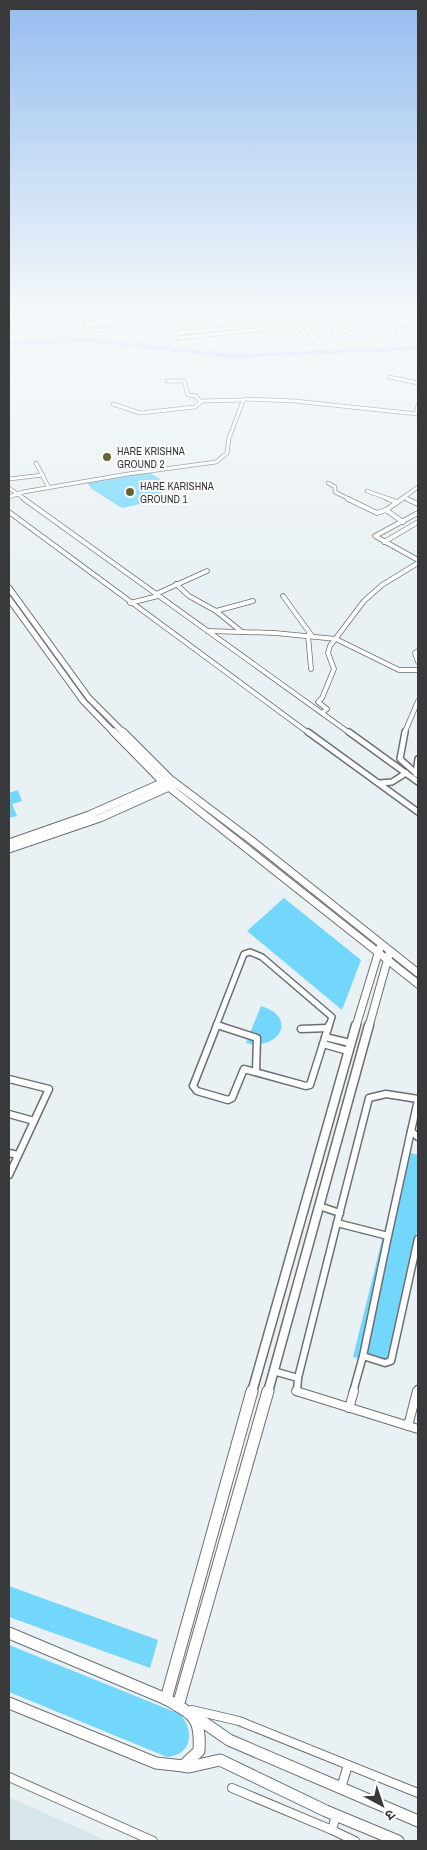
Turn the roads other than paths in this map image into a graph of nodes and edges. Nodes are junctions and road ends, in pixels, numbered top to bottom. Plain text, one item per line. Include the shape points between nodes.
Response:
1 (198, 399) edge
2 (244, 400) junction
3 (200, 402) junction
4 (113, 404) dead end
5 (418, 405) edge
6 (417, 413) edge
7 (36, 463) dead end
8 (43, 475) junction
9 (9, 479) edge
10 (328, 483) dead end
11 (418, 487) edge
12 (9, 488) edge
13 (49, 488) junction
14 (367, 491) dead end
15 (17, 494) junction
16 (9, 497) edge
17 (404, 497) junction
18 (397, 502) junction
19 (418, 504) edge
20 (386, 510) junction
21 (9, 512) edge
22 (418, 512) edge
23 (403, 522) junction
24 (418, 522) edge
25 (384, 542) junction
26 (418, 561) edge
27 (207, 571) dead end
28 (176, 584) junction
29 (9, 588) edge
30 (157, 595) junction
31 (283, 596) dead end
32 (9, 600) edge
33 (253, 601) dead end
34 (130, 603) junction
35 (216, 611) junction
36 (208, 632) junction
37 (243, 632) junction
38 (310, 636) junction
39 (336, 639) junction
40 (418, 651) edge
41 (418, 662) edge
42 (312, 670) dead end
43 (418, 670) edge
44 (418, 701) edge
45 (322, 713) junction
46 (412, 716) junction
47 (418, 721) edge
48 (418, 759) edge
49 (406, 772) junction
50 (417, 775) edge
51 (418, 782) edge
52 (169, 783) junction
53 (379, 783) junction
54 (418, 812) edge
55 (9, 843) edge
56 (9, 849) edge
57 (380, 949) junction
58 (390, 951) junction
59 (387, 960) junction
60 (418, 973) edge
61 (418, 984) edge
62 (217, 1025) junction
63 (328, 1028) junction
64 (301, 1029) dead end
65 (325, 1037) junction
66 (323, 1044) junction
67 (349, 1047) junction
68 (256, 1072) junction
69 (9, 1079) edge
70 (418, 1099) edge
71 (332, 1112) junction
72 (9, 1114) edge
73 (344, 1115) junction
74 (34, 1121) junction
75 (411, 1131) junction
76 (418, 1136) edge
77 (9, 1153) edge
78 (18, 1155) junction
79 (9, 1175) edge
80 (319, 1206) junction
81 (340, 1213) junction
82 (337, 1223) junction
83 (388, 1236) junction
84 (418, 1239) edge
85 (416, 1261) edge
86 (363, 1356) junction
87 (273, 1371) junction
88 (298, 1378) junction
89 (418, 1389) edge
90 (349, 1408) junction
91 (408, 1426) junction
92 (418, 1429) edge
93 (9, 1633) edge
94 (166, 1700) junction
95 (9, 1703) edge
96 (183, 1709) junction
97 (348, 1764) junction
98 (183, 1766) junction
99 (9, 1777) edge
100 (232, 1788) dead end
101 (341, 1788) junction
102 (418, 1793) edge
103 (336, 1815) junction
104 (418, 1821) edge
105 (332, 1830) junction
106 (154, 1841) edge
107 (355, 1841) edge
108 (398, 1841) edge

1 - 3 street
2 - 3 street
2 - 6 street via 294,401
2 - 13 street via 229,438 228,452 216,462
3 - 4 street via 196,408 140,413
5 - 6 street
7 - 8 street
8 - 9 street
8 - 13 street
10 - 20 street via 336,487 335,492 375,512
11 - 17 street
12 - 15 street
13 - 15 street
14 - 18 street
15 - 16 street
15 - 30 street
17 - 18 street
17 - 19 street
18 - 20 street
20 - 23 street
21 - 34 street
22 - 23 street
23 - 25 street via 375,536
24 - 25 street
25 - 26 street
26 - 39 street via 364,601
27 - 28 street
28 - 30 street
28 - 35 street via 189,596
29 - 52 street via 89,698
30 - 34 street
30 - 36 street
31 - 38 street
32 - 52 street via 83,701
33 - 35 street
34 - 53 street
35 - 37 street
36 - 37 street
36 - 45 street
37 - 38 street
38 - 39 street
38 - 42 street
39 - 43 street via 399,670
39 - 45 street via 328,652 334,670 318,702 326,709
40 - 41 street via 415,653
44 - 46 street
45 - 49 street
46 - 47 street
46 - 50 street via 400,760
48 - 50 street
49 - 51 street
49 - 53 street via 392,782
52 - 55 street via 113,807
52 - 56 street via 100,818
52 - 57 street via 258,845
53 - 54 street
57 - 58 street
57 - 59 street
57 - 67 street
58 - 59 street
58 - 60 street
59 - 61 street
59 - 73 street
62 - 63 street via 244,954 250,952 262,957 331,1016
62 - 68 street via 257,1038
62 - 68 street via 194,1088 230,1100 242,1071
63 - 64 street
63 - 65 street
65 - 66 street
65 - 67 street
66 - 67 street
66 - 68 street via 309,1085
67 - 71 street
69 - 74 street via 49,1089
70 - 75 street
70 - 81 street via 381,1094 368,1098
71 - 73 street
71 - 94 street
72 - 74 street
73 - 80 street
74 - 78 street
75 - 76 street
75 - 83 street
77 - 78 street
78 - 79 street
80 - 81 street
80 - 87 street
81 - 82 street
82 - 83 street
82 - 88 street
83 - 86 street
84 - 85 street
85 - 86 street via 391,1361 385,1363
86 - 90 street
87 - 88 street
87 - 96 street
88 - 90 street via 296,1392
89 - 91 street
90 - 91 street
91 - 92 street
93 - 94 street
94 - 96 street
95 - 98 street via 156,1763
96 - 97 street via 239,1721
96 - 98 street via 200,1729 199,1751
96 - 101 street via 229,1740
97 - 101 street
97 - 102 street
98 - 103 street via 220,1760
99 - 106 street
100 - 105 street
101 - 104 street
103 - 105 street
103 - 108 street
105 - 107 street

